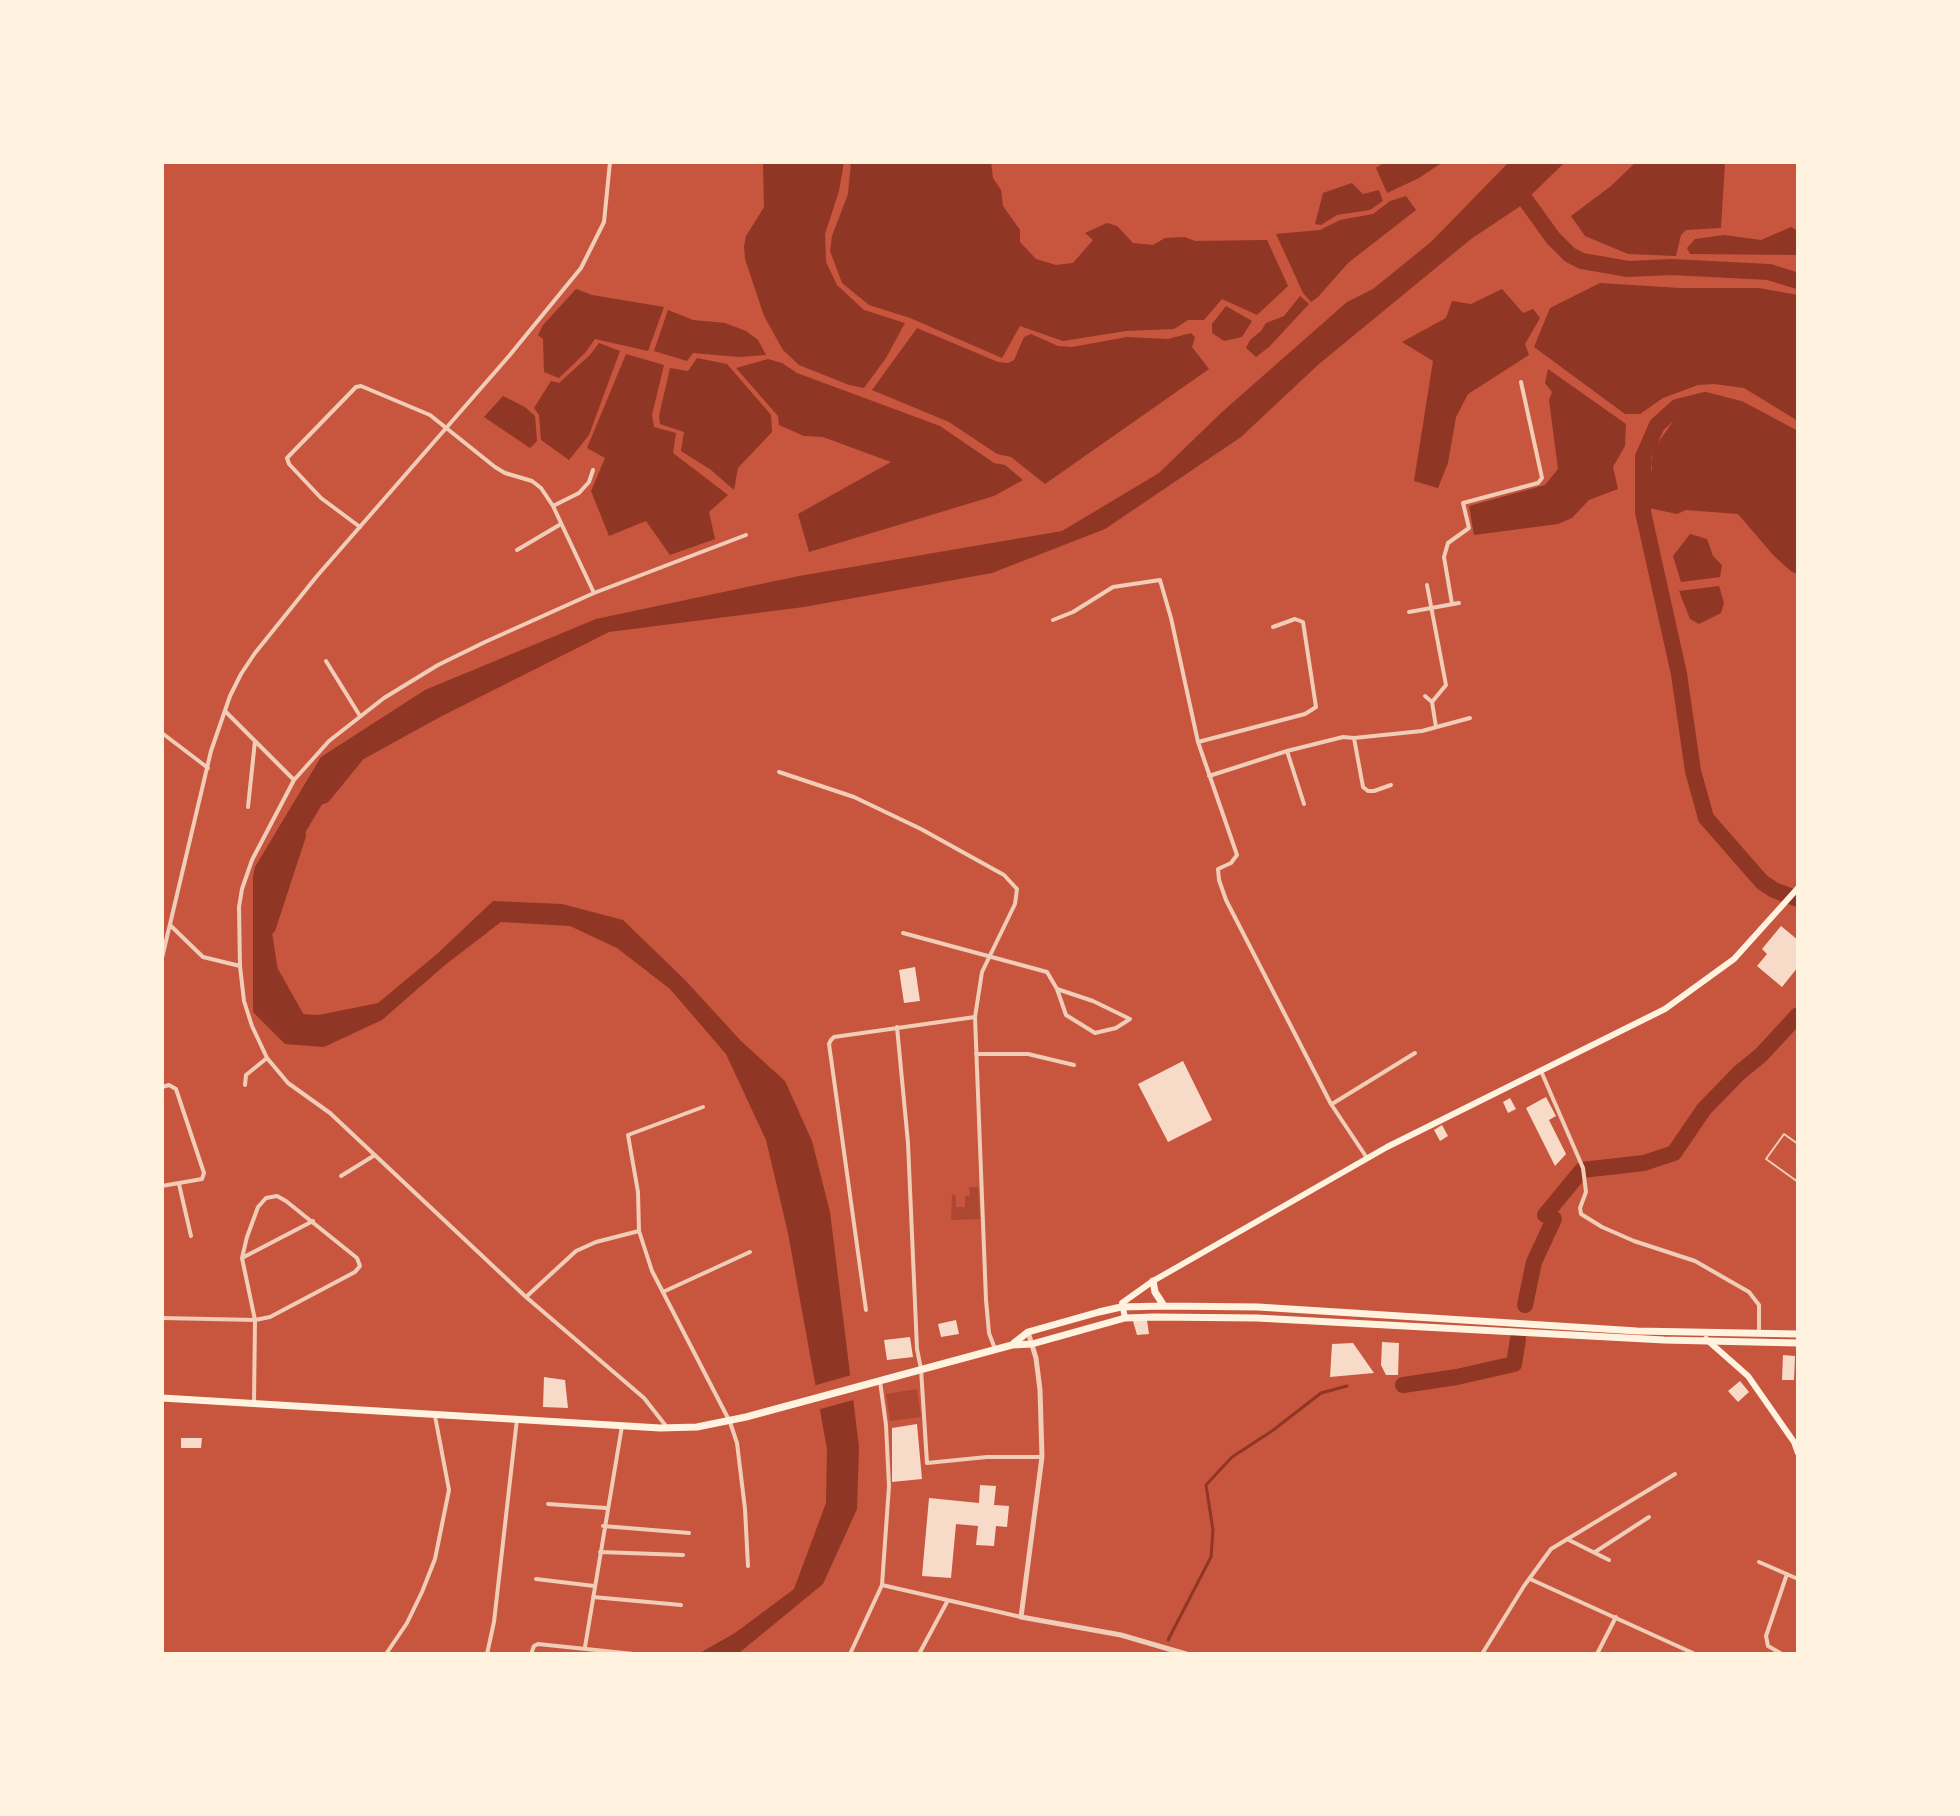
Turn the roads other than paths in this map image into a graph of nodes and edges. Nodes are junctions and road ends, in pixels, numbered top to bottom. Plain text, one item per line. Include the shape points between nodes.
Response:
1 (610, 162) edge
2 (1521, 382) dead end
3 (447, 427) junction
4 (593, 470) dead end
5 (553, 506) junction
6 (561, 524) junction
7 (360, 527) junction
8 (746, 535) dead end
9 (517, 550) dead end
10 (1427, 585) dead end
11 (594, 593) junction
12 (1459, 603) dead end
13 (1452, 604) junction
14 (1431, 608) junction
15 (1409, 612) dead end
16 (1053, 620) dead end
17 (1273, 627) dead end
18 (326, 661) dead end
19 (1425, 696) dead end
20 (1432, 702) junction
21 (225, 711) junction
22 (360, 716) junction
23 (1470, 718) dead end
24 (1436, 727) junction
25 (162, 733) edge
26 (1354, 738) junction
27 (255, 741) junction
28 (1198, 742) junction
29 (1287, 751) junction
30 (208, 768) junction
31 (779, 772) dead end
32 (1208, 776) junction
33 (294, 780) junction
34 (1391, 785) dead end
35 (1304, 804) dead end
36 (248, 807) dead end
37 (1798, 888) edge
38 (170, 925) junction
39 (903, 933) dead end
40 (988, 956) junction
41 (162, 958) edge
42 (240, 966) junction
43 (1057, 989) junction
44 (975, 1017) junction
45 (897, 1027) junction
46 (1415, 1053) dead end
47 (976, 1054) junction
48 (267, 1058) junction
49 (1074, 1065) dead end
50 (1540, 1069) junction
51 (245, 1085) dead end
52 (162, 1087) edge
53 (1331, 1104) junction
54 (703, 1107) dead end
55 (1798, 1144) edge
56 (375, 1155) junction
57 (1368, 1160) junction
58 (341, 1176) dead end
59 (1798, 1182) edge
60 (179, 1183) junction
61 (162, 1186) edge
62 (313, 1221) junction
63 (639, 1231) junction
64 (191, 1236) dead end
65 (750, 1252) dead end
66 (242, 1258) junction
67 (1153, 1281) junction
68 (664, 1291) junction
69 (526, 1297) junction
70 (1164, 1306) junction
71 (1121, 1307) junction
72 (866, 1310) dead end
73 (162, 1318) edge
74 (1125, 1318) junction
75 (255, 1320) junction
76 (1516, 1327) junction
77 (1028, 1332) junction
78 (1759, 1333) junction
79 (1798, 1334) edge
80 (1706, 1337) junction
81 (1759, 1342) junction
82 (1798, 1343) edge
83 (1032, 1344) junction
84 (1012, 1345) junction
85 (995, 1349) junction
86 (921, 1369) junction
87 (880, 1381) junction
88 (162, 1398) edge
89 (254, 1402) junction
90 (435, 1416) junction
91 (517, 1419) junction
92 (730, 1422) junction
93 (622, 1426) junction
94 (667, 1428) junction
95 (1798, 1453) edge
96 (1042, 1457) junction
97 (1675, 1474) dead end
98 (548, 1504) dead end
99 (607, 1508) junction
100 (1649, 1517) dead end
101 (603, 1526) junction
102 (689, 1533) dead end
103 (1567, 1539) junction
104 (600, 1552) junction
105 (1595, 1552) junction
106 (683, 1555) dead end
107 (1609, 1560) dead end
108 (1759, 1562) dead end
109 (748, 1566) dead end
110 (1787, 1574) junction
111 (536, 1579) dead end
112 (1530, 1579) junction
113 (1798, 1579) edge
114 (882, 1585) junction
115 (594, 1586) junction
116 (593, 1597) junction
117 (947, 1602) junction
118 (681, 1605) dead end
119 (1021, 1617) junction
120 (1616, 1617) junction
121 (585, 1647) junction
122 (386, 1654) edge
123 (487, 1654) edge
124 (531, 1654) edge
125 (634, 1654) edge
126 (850, 1654) edge
127 (919, 1654) edge
128 (1186, 1654) edge
129 (1482, 1654) edge
130 (1597, 1654) edge
131 (1695, 1654) edge
132 (1782, 1654) edge

1 - 3 street via 604,222 581,268
2 - 13 street via 1542,478 1463,503 1469,528 1448,543 1444,557
3 - 5 street via 495,467 532,481
3 - 7 street
3 - 7 street via 361,386 289,454 289,464 308,486
4 - 5 street via 579,493
5 - 6 street
6 - 9 street
6 - 11 street
7 - 21 street via 255,653
8 - 11 street
10 - 14 street
11 - 22 street via 465,650
12 - 13 street
13 - 14 street
14 - 15 street
14 - 20 street via 1446,685
16 - 28 street via 1113,587 1160,580
17 - 28 street via 1295,619 1303,622 1316,707
18 - 22 street
19 - 20 street
20 - 24 street
21 - 27 street
21 - 30 street
22 - 33 street via 316,753
23 - 24 street
24 - 26 street
25 - 30 street
26 - 29 street
26 - 34 street via 1363,787 1374,791
27 - 33 street
27 - 36 street
28 - 32 street
29 - 32 street
29 - 35 street
30 - 38 street
31 - 40 street via 867,803 1013,882 1015,904
32 - 53 street via 1237,855 1218,869 1226,900
33 - 42 street via 246,873 239,907
37 - 50 main road via 1710,979 1665,1009
38 - 41 street
38 - 42 street via 203,957
39 - 40 street
40 - 43 street via 1042,969
40 - 44 street
42 - 48 street via 246,1010
43 - 43 street via 1066,1015 1095,1033 1130,1019
44 - 45 street
44 - 47 street
45 - 72 street via 834,1037 829,1044
45 - 86 street
46 - 53 street
47 - 49 street via 1028,1054
47 - 85 street via 986,1300
48 - 51 street via 246,1075
48 - 56 street via 288,1083
50 - 57 main road
50 - 78 street via 1583,1168 1586,1192 1581,1214 1634,1241 1695,1261 1749,1292 1759,1305
52 - 60 street via 176,1089 204,1173 202,1179
53 - 57 street
54 - 63 street via 628,1135
55 - 59 lane via 1784,1134 1766,1159
56 - 58 street
56 - 69 street
57 - 67 main road
60 - 61 street
60 - 64 street
62 - 66 street
62 - 66 street via 277,1196 266,1198 254,1216
62 - 75 street via 360,1266 270,1317
63 - 68 street
63 - 69 street via 576,1251
65 - 68 street
66 - 75 street
67 - 70 highway
67 - 71 main road
68 - 92 street
69 - 94 street via 644,1398
70 - 71 highway
70 - 76 highway via 1258,1307
71 - 74 main road
71 - 77 highway
73 - 75 street
74 - 76 highway
74 - 83 highway
75 - 89 street
76 - 80 highway
77 - 83 street
77 - 84 highway
78 - 79 highway
78 - 80 highway
78 - 81 street
80 - 81 highway
80 - 95 main road via 1748,1376
81 - 82 highway
83 - 84 highway
83 - 96 street
84 - 85 highway
85 - 86 highway
86 - 87 highway
86 - 96 street via 927,1463
87 - 92 highway
87 - 114 street via 889,1486
88 - 89 highway
89 - 90 highway
90 - 91 highway
90 - 122 street via 449,1490 435,1559 407,1623
91 - 93 highway
91 - 123 street
92 - 94 highway
92 - 109 street via 744,1496
93 - 94 highway
93 - 99 street
96 - 119 street
97 - 103 street
98 - 99 street
99 - 101 street
100 - 105 street
101 - 102 street
101 - 104 street
103 - 105 street
103 - 112 street via 1551,1549
104 - 106 street
104 - 115 street
105 - 107 street
108 - 110 street
110 - 113 street
110 - 132 street via 1766,1636 1768,1646
111 - 115 street
112 - 120 street
112 - 129 street
114 - 117 street
114 - 126 street
115 - 116 street
116 - 118 street
116 - 121 street
117 - 119 street
117 - 127 street
119 - 128 street via 1121,1635
120 - 130 street
120 - 131 street
121 - 124 street via 538,1644
121 - 125 street

